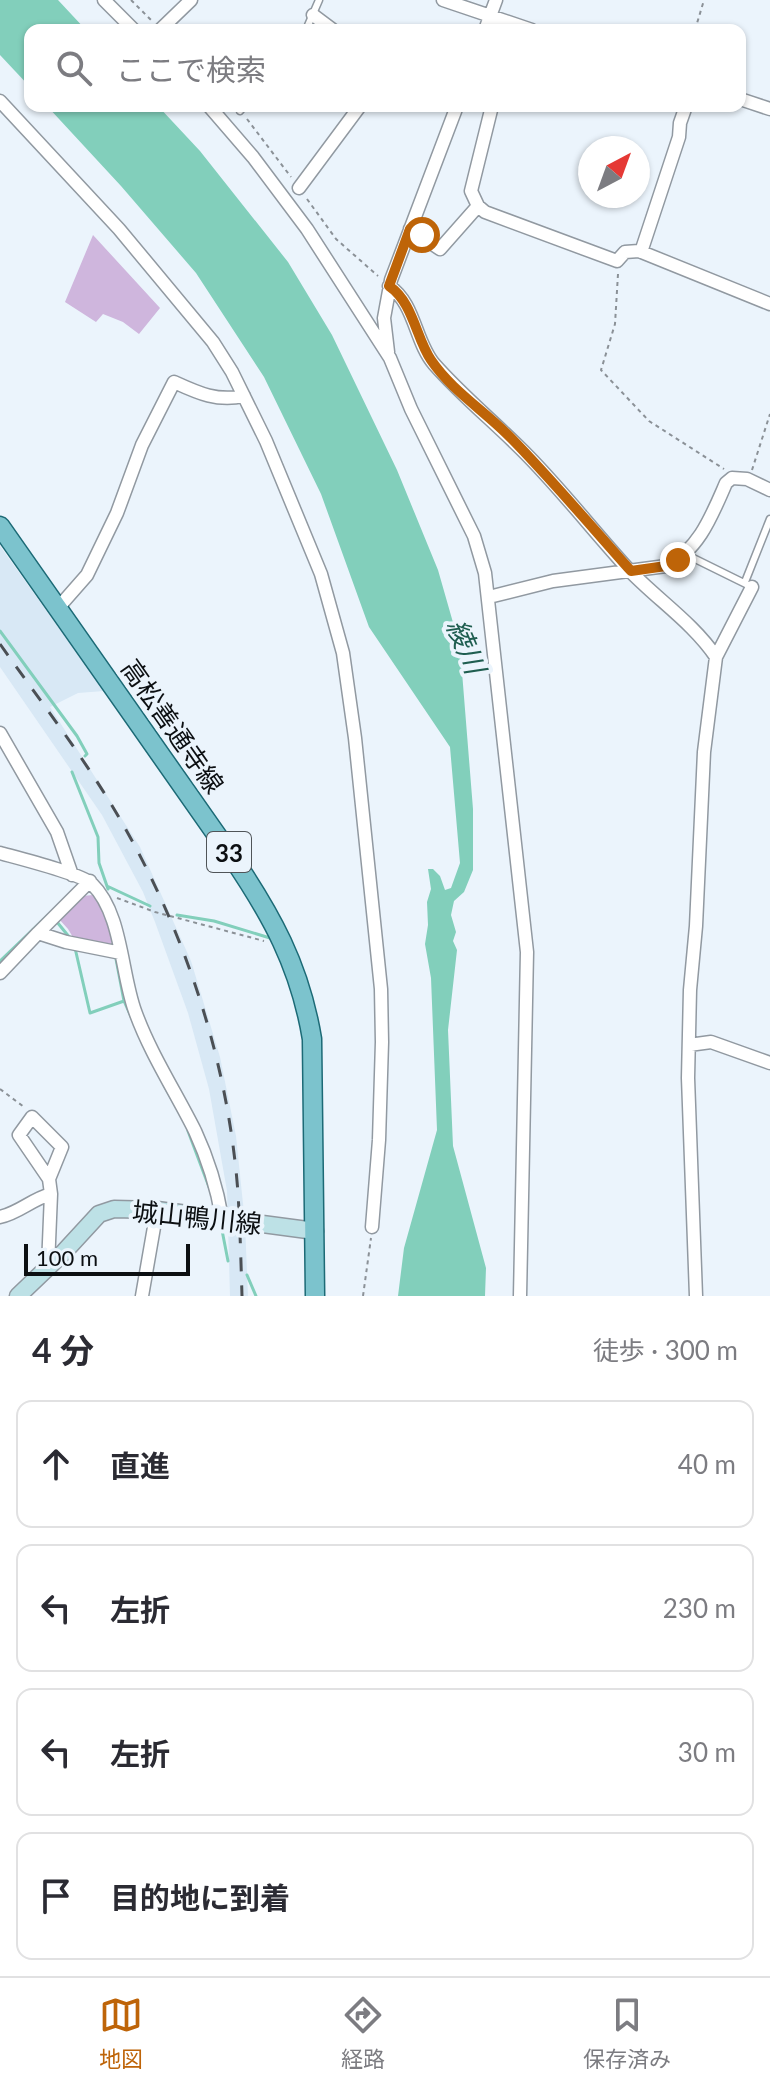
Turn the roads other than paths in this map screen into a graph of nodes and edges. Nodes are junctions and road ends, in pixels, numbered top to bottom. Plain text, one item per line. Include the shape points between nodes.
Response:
1 (104, 0) edge
2 (191, 0) edge
3 (319, 0) edge
4 (443, 0) edge
5 (496, 0) edge
6 (313, 15) junction
7 (489, 17) junction
8 (128, 24) edge
9 (166, 24) edge
10 (309, 24) edge
11 (325, 24) edge
12 (487, 24) edge
13 (505, 24) edge
14 (0, 101) edge
15 (746, 101) edge
16 (770, 109) edge
17 (214, 112) edge
18 (356, 112) edge
19 (455, 112) edge
20 (491, 112) edge
21 (684, 112) edge
22 (299, 188) road end
23 (478, 206) junction
24 (410, 229) junction
25 (641, 252) junction
26 (389, 286) junction
27 (770, 304) edge
28 (390, 358) junction
29 (244, 396) junction
30 (770, 490) edge
31 (770, 519) edge
32 (0, 526) edge
33 (685, 554) junction
34 (631, 571) junction
35 (748, 585) junction
36 (489, 597) junction
37 (58, 608) junction
38 (716, 657) junction
39 (0, 733) edge
40 (0, 853) edge
41 (72, 875) junction
42 (90, 881) junction
43 (38, 933) junction
44 (121, 953) junction
45 (0, 973) edge
46 (689, 1045) junction
47 (770, 1063) edge
48 (49, 1179) junction
49 (51, 1194) junction
50 (157, 1210) junction
51 (0, 1217) edge
52 (222, 1218) junction
53 (372, 1227) road end
54 (315, 1231) junction
55 (48, 1266) junction
56 (18, 1296) edge
57 (142, 1296) edge
58 (315, 1296) edge
59 (520, 1296) edge
60 (696, 1296) edge

1 - 8 street
2 - 9 street
3 - 6 lane
4 - 7 street
5 - 7 street
6 - 10 lane
6 - 11 street
7 - 12 street
7 - 13 street
14 - 29 street via 194,317
15 - 16 street
17 - 28 street via 307,229
18 - 22 street
19 - 24 street
20 - 23 street via 471,191
21 - 25 street
23 - 24 street via 440,249
23 - 25 street via 617,261 625,252
24 - 26 street
25 - 27 street
26 - 28 street via 384,318
26 - 34 street via 406,306 430,359 534,462
28 - 36 street via 474,536
29 - 37 street via 206,397 174,382 87,575
29 - 53 street via 321,574 343,653 381,989
30 - 33 street via 749,479 732,478
31 - 35 lane
32 - 37 main road, 高松善通寺線 / 33
33 - 34 street via 666,566
33 - 35 lane
34 - 36 street via 553,581
34 - 38 street
35 - 38 street
36 - 59 street via 527,952
37 - 54 main road, 高松善通寺線 / 33 via 265,906 285,944 312,1039
38 - 46 street via 700,807
39 - 41 street via 57,832
40 - 41 street
41 - 42 street
42 - 43 street
42 - 44 street via 115,927
43 - 44 street
43 - 45 street
44 - 52 street via 135,1011 195,1132 216,1185
46 - 47 street via 711,1042
46 - 60 street
48 - 48 street via 62,1147 32,1117 19,1135
48 - 49 street
49 - 51 street
49 - 55 street
50 - 52 main road, 城山鴨川線
50 - 55 main road, 城山鴨川線 via 99,1214
50 - 57 street
52 - 54 main road, 城山鴨川線
54 - 58 main road, 高松善通寺線 / 33
55 - 56 main road, 城山鴨川線

